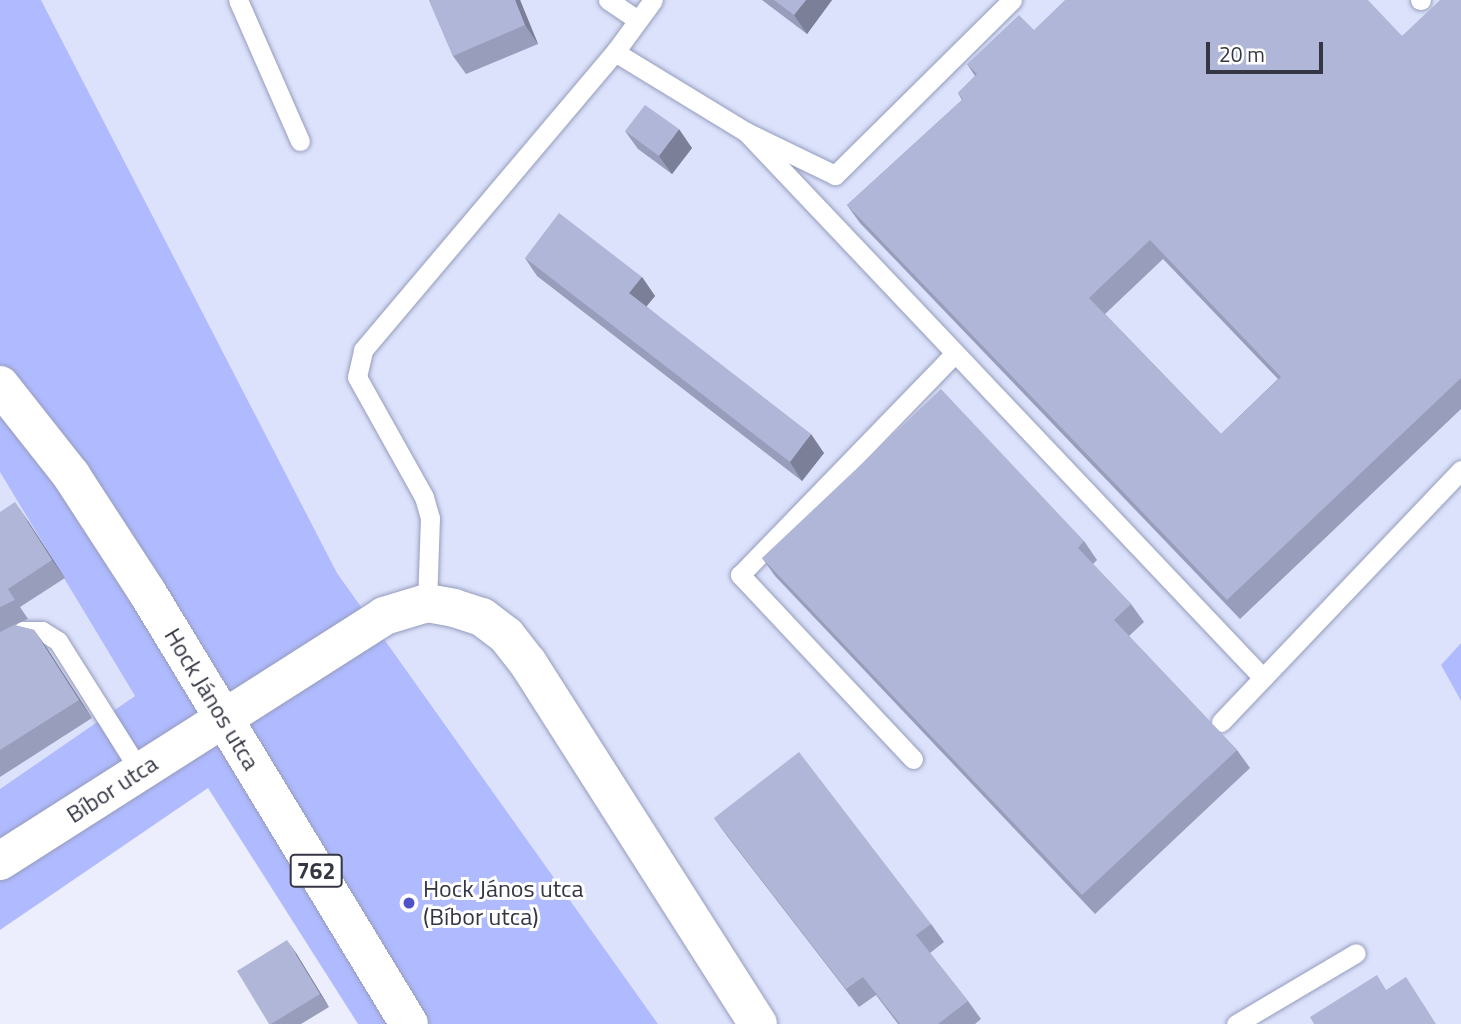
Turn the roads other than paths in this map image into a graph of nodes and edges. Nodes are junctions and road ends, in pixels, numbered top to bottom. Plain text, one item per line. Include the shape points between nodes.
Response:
1 (238, 0) edge
2 (608, 0) edge
3 (653, 0) edge
4 (1012, 0) edge
5 (638, 20) junction
6 (615, 52) junction
7 (746, 132) junction
8 (300, 141) dead end
9 (955, 353) junction
10 (0, 385) edge
11 (1461, 470) edge
12 (426, 603) junction
13 (0, 645) edge
14 (1263, 678) junction
15 (223, 717) junction
16 (1221, 722) dead end
17 (913, 759) dead end
18 (140, 771) junction
19 (0, 861) edge
20 (1356, 953) dead end
21 (1248, 1021) edge
22 (409, 1024) edge
23 (758, 1024) edge

1 - 8 lane
2 - 5 lane
3 - 5 lane
4 - 7 lane via 835,175
5 - 6 lane
6 - 7 lane
6 - 12 lane via 363,350 357,377 425,497 430,519
7 - 9 lane
9 - 14 lane
9 - 17 lane via 740,575
10 - 15 street, Hock János utca / 762 via 71,475
11 - 14 lane
12 - 15 street, Bíbor utca via 384,616
12 - 23 street via 482,617 513,644
13 - 18 lane via 23,631 42,631 58,641
14 - 16 lane
15 - 18 street, Bíbor utca
15 - 22 street, Hock János utca / 762
18 - 19 street, Bíbor utca
20 - 21 lane

